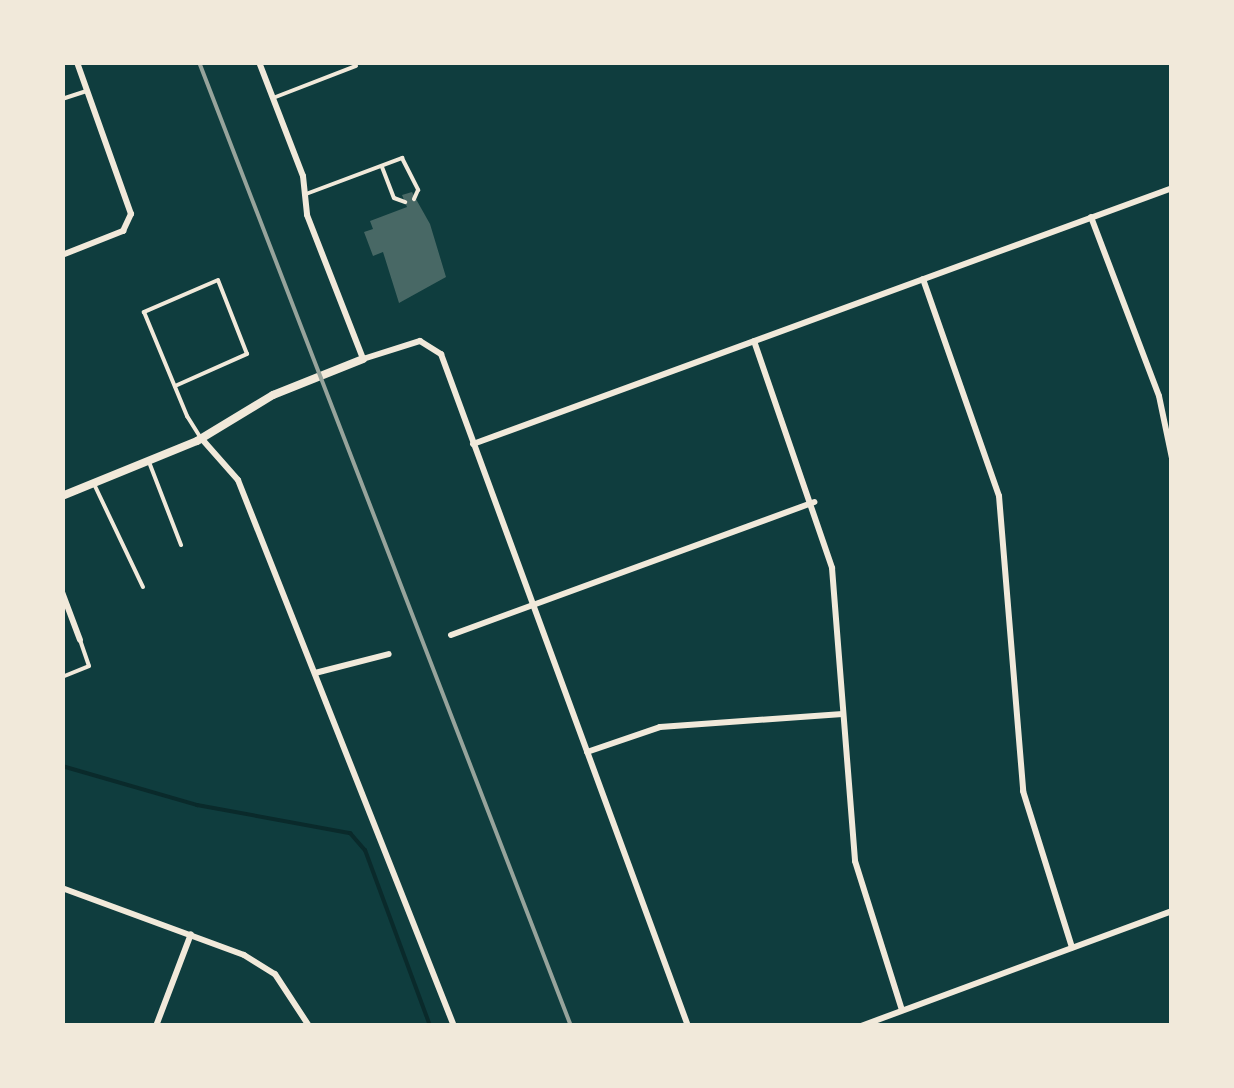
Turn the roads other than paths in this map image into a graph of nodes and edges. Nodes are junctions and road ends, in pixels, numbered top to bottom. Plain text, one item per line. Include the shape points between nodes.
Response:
1 (78, 62) edge
2 (259, 62) edge
3 (356, 66) dead end
4 (88, 90) junction
5 (273, 98) junction
6 (62, 99) edge
7 (382, 166) junction
8 (1172, 188) edge
9 (306, 194) junction
10 (414, 198) dead end
11 (405, 202) dead end
12 (1091, 218) junction
13 (62, 255) edge
14 (923, 279) junction
15 (754, 341) junction
16 (363, 359) junction
17 (175, 386) junction
18 (201, 438) junction
19 (473, 444) junction
20 (1172, 458) edge
21 (149, 462) junction
22 (94, 484) junction
23 (62, 496) edge
24 (814, 502) junction
25 (181, 545) dead end
26 (143, 587) dead end
27 (62, 592) edge
28 (532, 605) junction
29 (451, 635) dead end
30 (80, 640) joint
31 (389, 654) dead end
32 (315, 673) junction
33 (62, 677) edge
34 (843, 714) junction
35 (587, 752) junction
36 (62, 888) edge
37 (1172, 910) edge
38 (191, 934) junction
39 (1072, 947) junction
40 (902, 1010) junction
41 (156, 1026) edge
42 (309, 1026) edge
43 (454, 1026) edge
44 (688, 1026) edge
45 (861, 1026) edge

1 - 4 street
2 - 5 street
3 - 5 lane
4 - 6 lane
4 - 13 street via 128,197 128,225
5 - 9 street
7 - 9 lane
7 - 10 lane via 402,158 418,190
7 - 11 lane via 394,198
8 - 12 street
9 - 16 street via 307,215
12 - 14 street
12 - 20 street via 1159,396
14 - 15 street
14 - 39 street via 999,496 1023,792
15 - 19 street
15 - 24 street
16 - 18 street via 273,395
16 - 19 street via 410,342 433,346
17 - 17 lane via 144,312 218,280 247,354
17 - 18 lane
18 - 21 street
18 - 32 street via 238,480
19 - 28 street
21 - 22 street
21 - 25 lane
22 - 23 street
22 - 26 lane
24 - 28 street
24 - 34 street via 832,568
27 - 30 street
28 - 29 street
28 - 35 street
30 - 33 lane via 89,666
31 - 32 street
32 - 43 street
34 - 35 street via 660,728
34 - 40 street via 855,860
35 - 44 street
36 - 38 street
37 - 39 street
38 - 41 street
38 - 42 street via 275,974
39 - 40 street
40 - 45 street

